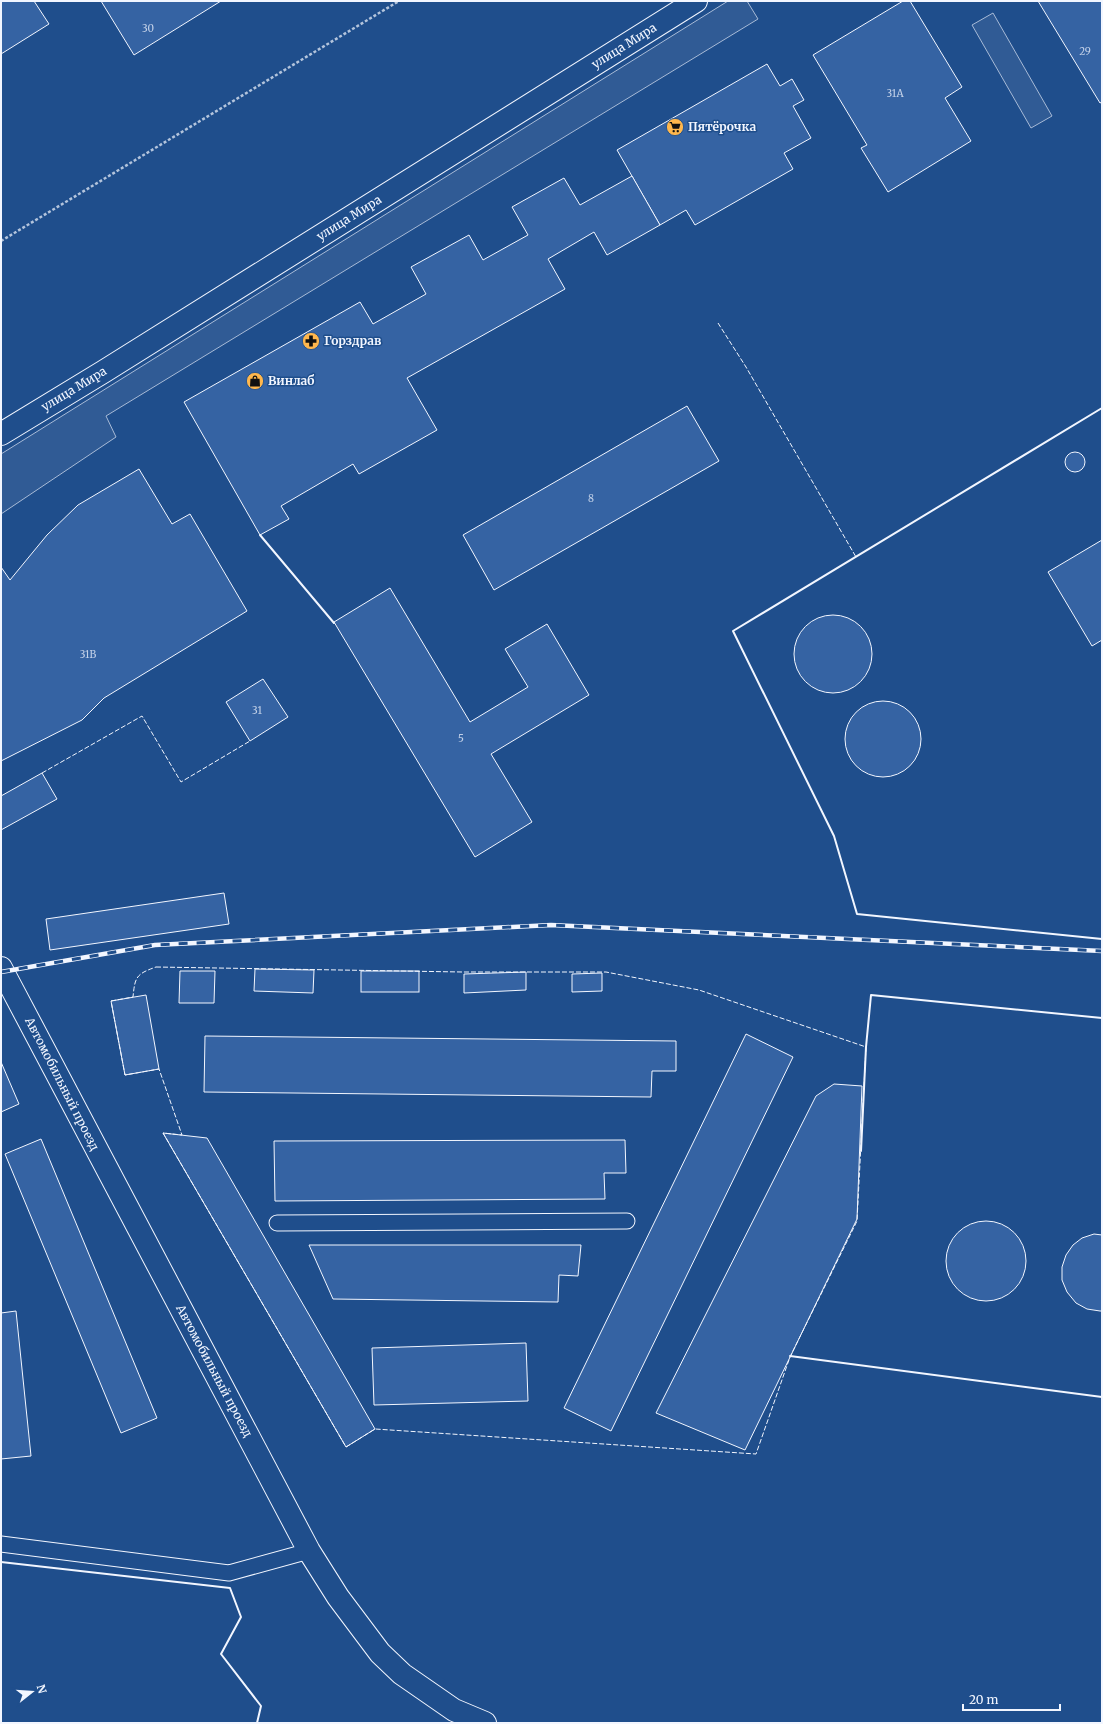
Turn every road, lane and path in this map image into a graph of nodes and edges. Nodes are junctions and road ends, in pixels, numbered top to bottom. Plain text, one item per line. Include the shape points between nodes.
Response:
1 (399, 1) edge
2 (696, 1) edge
3 (1, 241) edge
4 (1, 434) edge
5 (1, 968) edge
6 (627, 1221) dead end
7 (277, 1223) dead end
8 (1, 1544) edge
9 (309, 1551) junction
10 (485, 1723) edge

1 - 3 path
2 - 4 main road, улица Мира
5 - 9 main road, Автомобильный проезд
6 - 7 lane
8 - 9 lane via 229,1573
9 - 10 main road, Автомобильный проезд via 338,1597 380,1653 402,1674 454,1710

